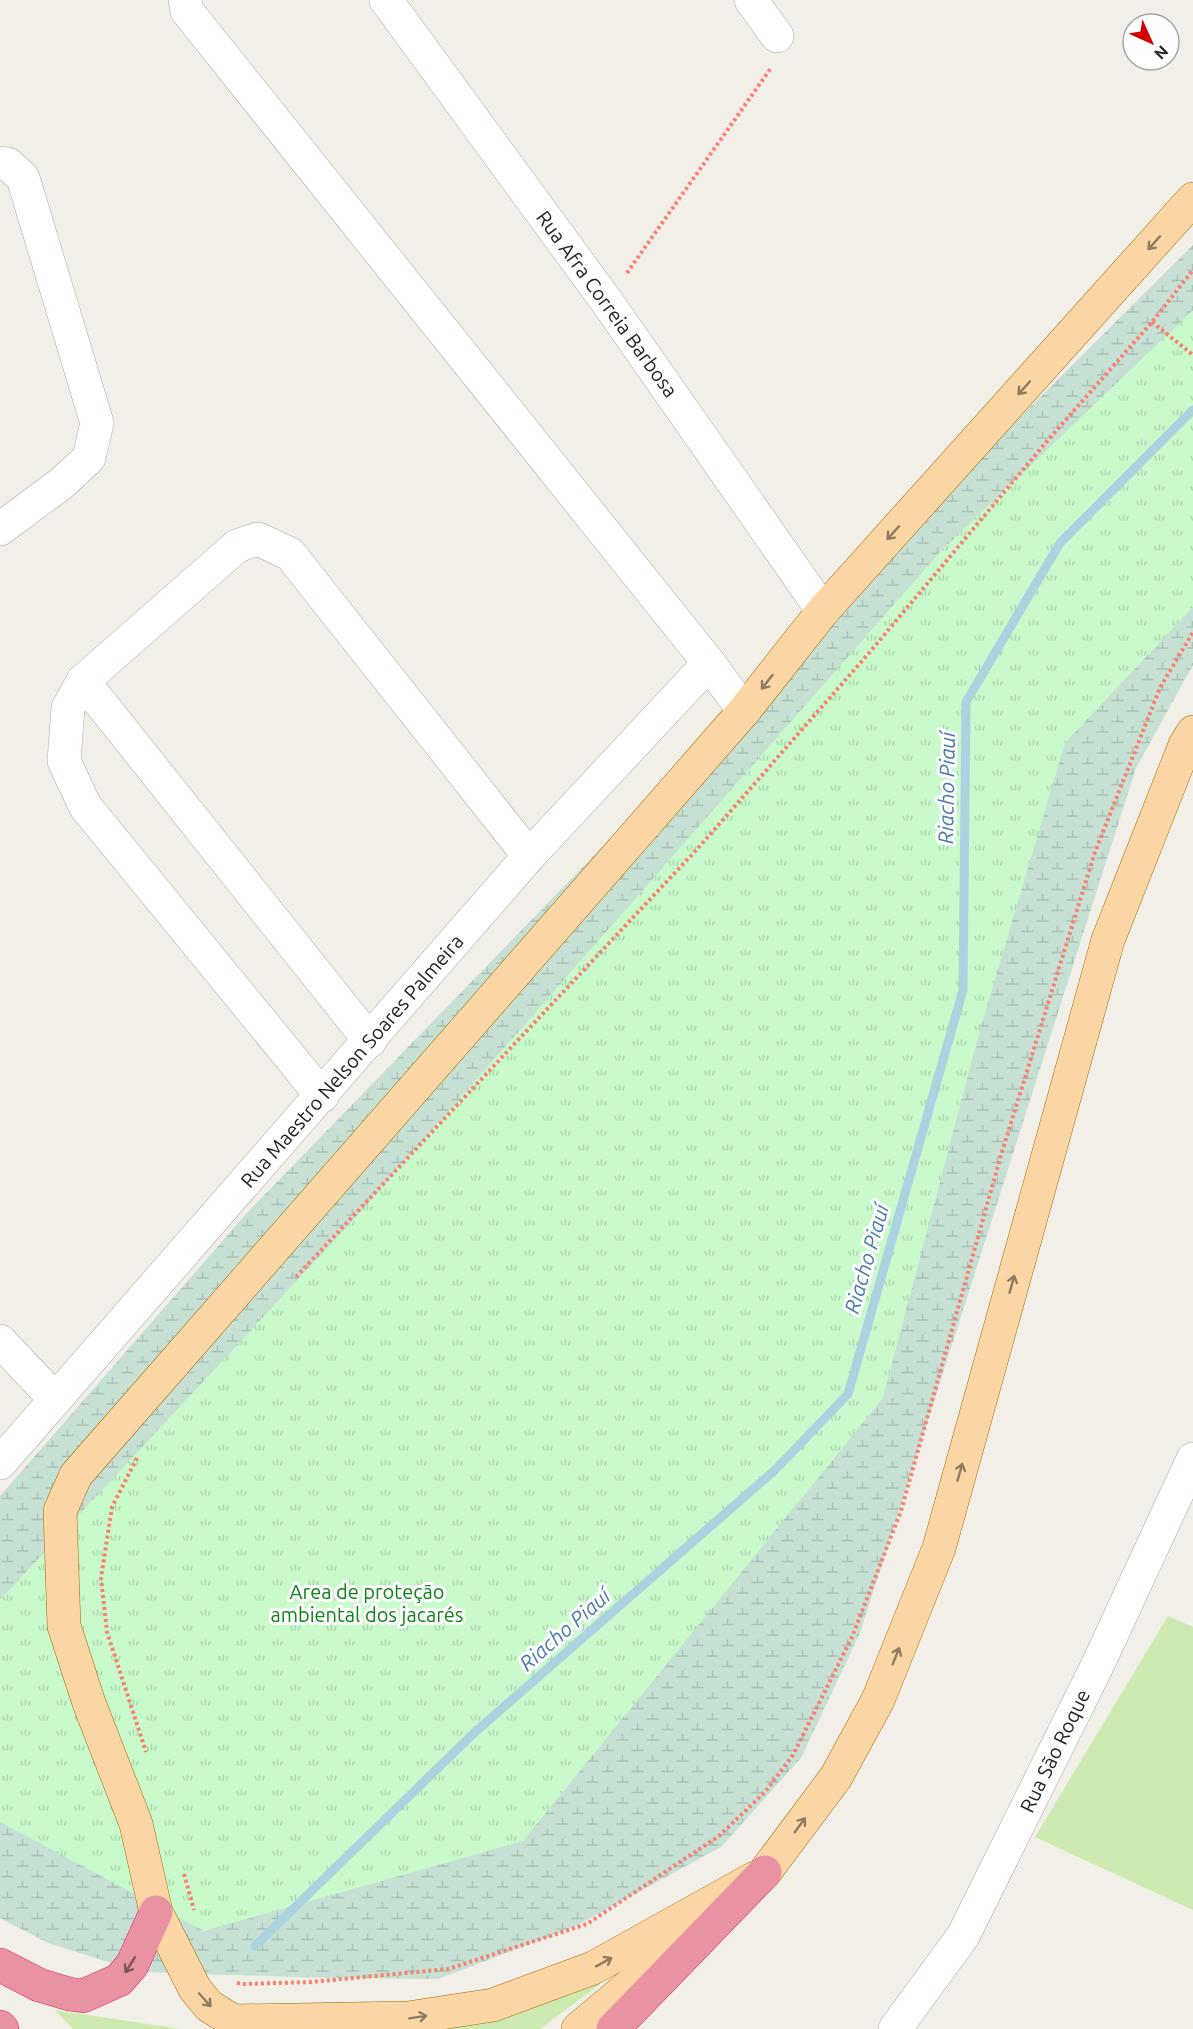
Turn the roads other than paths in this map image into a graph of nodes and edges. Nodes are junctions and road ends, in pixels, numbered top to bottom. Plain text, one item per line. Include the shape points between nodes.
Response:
1 (185, 0) edge
2 (386, 0) edge
3 (751, 0) edge
4 (777, 36) road end
5 (0, 163) edge
6 (1193, 200) edge
7 (0, 529) edge
8 (823, 611) junction
9 (710, 663) junction
10 (83, 681) junction
11 (744, 711) junction
12 (1193, 732) edge
13 (529, 856) junction
14 (370, 1041) junction
15 (322, 1096) junction
16 (0, 1341) edge
17 (55, 1399) junction
18 (1193, 1459) edge
19 (0, 1463) edge
20 (765, 1872) junction
21 (156, 1912) junction
22 (0, 1965) edge
23 (243, 2025) edge
24 (578, 2029) edge
25 (613, 2029) edge
26 (895, 2029) edge

1 - 9 street via 187,11
2 - 8 street, Rua Afra Correia Barbosa via 607,302
3 - 4 street
5 - 7 street via 8,164 23,178 97,423 89,458
6 -> 8 main road
8 -> 11 main road
9 - 11 street
9 - 13 street, Rua Maestro Nelson Soares Palmeira
10 - 13 street via 237,546 258,539 290,554
10 - 14 street
10 - 15 street via 68,708 64,761 85,806
11 - 21 main road via 76,1475 60,1511 64,1626 136,1824
20 -> 12 main road via 836,1777 878,1700 939,1548 1108,940
13 - 14 street, Rua Maestro Nelson Soares Palmeira
14 - 15 street, Rua Maestro Nelson Soares Palmeira
15 - 17 street, Rua Maestro Nelson Soares Palmeira
16 - 17 street
17 - 19 street, Rua Maestro Nelson Soares Palmeira
18 - 26 street, Rua São Roque via 1099,1662 963,1936
23 -> 20 main road via 408,2018 493,2005 593,1968
20 - 24 main road
20 - 25 highway
21 -> 22 highway via 132,1965 120,1980 83,1996 39,1985
21 -> 23 main road via 195,1989 209,2006

